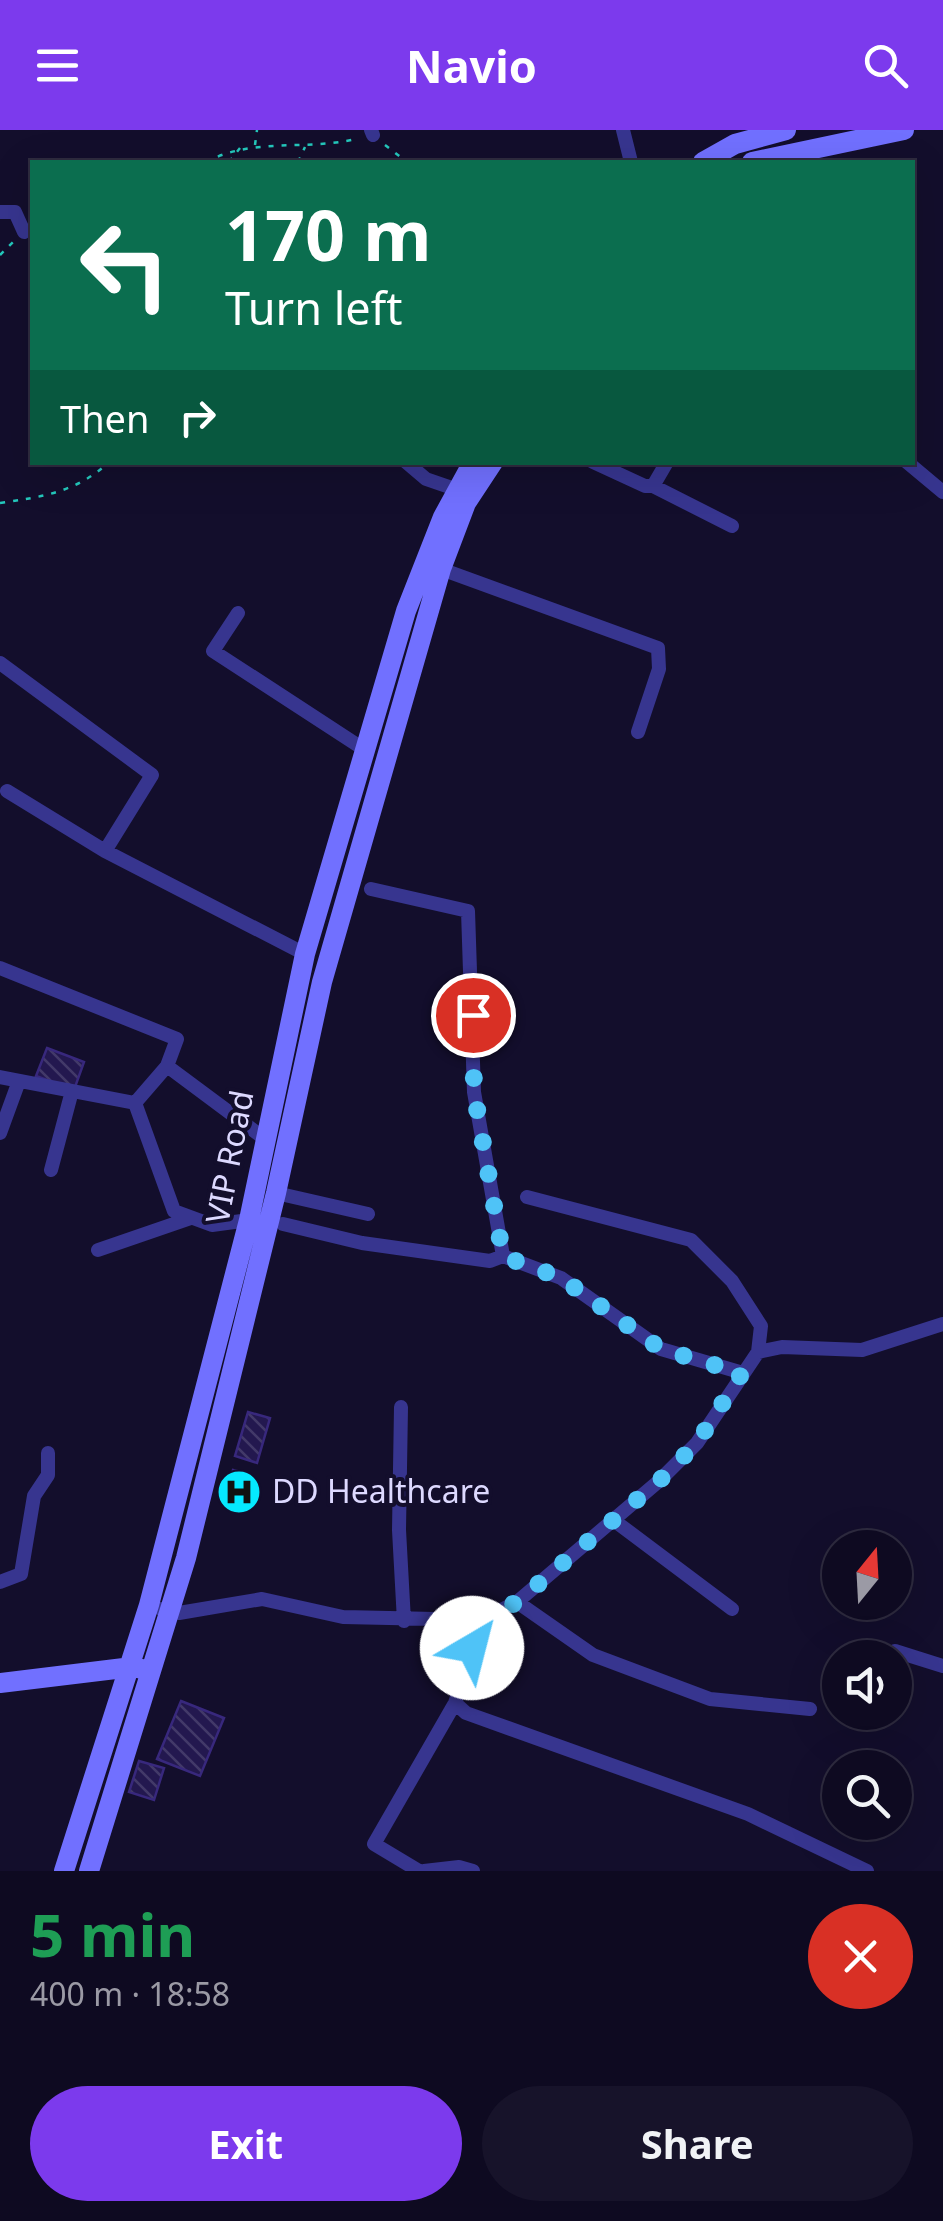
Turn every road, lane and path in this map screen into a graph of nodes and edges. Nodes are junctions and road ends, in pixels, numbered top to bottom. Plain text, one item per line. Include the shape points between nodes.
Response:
1 (258, 130) edge
2 (623, 130) edge
3 (786, 130) edge
4 (904, 130) edge
5 (372, 133) edge
6 (732, 137) edge
7 (241, 146) junction
8 (255, 146) junction
9 (306, 146) junction
10 (210, 160) edge
11 (230, 160) edge
12 (299, 160) edge
13 (404, 160) edge
14 (630, 160) edge
15 (705, 160) edge
16 (762, 160) edge
17 (0, 212) edge
18 (24, 232) dead end
19 (106, 465) edge
20 (410, 465) edge
21 (470, 465) edge
22 (491, 465) edge
23 (601, 465) edge
24 (665, 465) edge
25 (912, 465) edge
26 (654, 486) junction
27 (458, 490) junction
28 (943, 492) edge
29 (0, 503) edge
30 (732, 526) dead end
31 (440, 569) junction
32 (238, 613) dead end
33 (0, 663) edge
34 (638, 732) dead end
35 (366, 750) junction
36 (7, 791) dead end
37 (106, 852) junction
38 (370, 888) dead end
39 (305, 954) junction
40 (0, 968) edge
41 (167, 1066) junction
42 (0, 1077) edge
43 (19, 1081) junction
44 (72, 1091) junction
45 (135, 1104) junction
46 (0, 1133) edge
47 (265, 1139) junction
48 (50, 1170) dead end
49 (276, 1193) junction
50 (527, 1197) dead end
51 (368, 1214) dead end
52 (192, 1218) junction
53 (250, 1220) junction
54 (283, 1224) dead end
55 (98, 1250) dead end
56 (503, 1256) junction
57 (943, 1324) edge
58 (758, 1352) junction
59 (742, 1373) junction
60 (400, 1407) dead end
61 (48, 1453) dead end
62 (612, 1519) junction
63 (0, 1582) edge
64 (517, 1602) junction
65 (159, 1608) junction
66 (732, 1609) dead end
67 (482, 1620) junction
68 (404, 1621) junction
69 (912, 1656) edge
70 (943, 1666) edge
71 (141, 1669) junction
72 (0, 1683) edge
73 (454, 1703) junction
74 (810, 1709) dead end
75 (64, 1871) edge
76 (89, 1871) edge
77 (422, 1871) edge
78 (473, 1871) edge
79 (867, 1871) edge

1 - 8 path
2 - 14 street
3 - 6 main road
4 - 16 main road
5 - 9 path
5 - 13 path
6 - 15 main road
7 - 8 path
7 - 10 path
7 - 11 path
8 - 9 path
9 - 12 path
17 - 18 street via 15,212
19 - 29 path via 66,492
20 - 27 street
21 - 27 main road, VIP Road
22 - 31 main road, VIP Road via 466,503
23 - 26 street
24 - 26 street
25 - 28 street
26 - 30 street
27 - 35 main road, VIP Road via 406,611
31 - 34 street via 658,648 659,669
31 - 49 main road, VIP Road via 322,982
32 - 35 street via 212,650
33 - 37 street via 152,775
35 - 39 main road, VIP Road
36 - 37 street
37 - 39 street
38 - 56 street via 468,911 474,1092
39 - 47 main road, VIP Road
40 - 41 street via 176,1040
41 - 45 street
41 - 47 street
42 - 43 street
43 - 44 street
43 - 46 street
44 - 45 street
44 - 48 street
45 - 52 street via 174,1211
47 - 53 main road, VIP Road
49 - 51 street
49 - 65 main road, VIP Road
50 - 58 street via 691,1240 732,1281 762,1326
52 - 53 street via 212,1224
52 - 55 street
53 - 65 main road, VIP Road
54 - 56 street via 362,1243 490,1261
56 - 59 street via 561,1278 661,1349
57 - 58 street via 862,1350
58 - 59 street
59 - 62 street via 697,1443
60 - 68 street
61 - 63 street via 21,1574
62 - 64 street
62 - 66 street
64 - 67 street
64 - 74 street via 593,1655 710,1698
65 - 68 street via 262,1598 343,1617
65 - 71 main road, VIP Road
67 - 68 street
67 - 73 street
69 - 70 street
71 - 72 main road
71 - 75 main road, VIP Road
71 - 76 main road, VIP Road
73 - 77 street via 374,1844
73 - 79 street via 466,1713 748,1814
77 - 78 street

